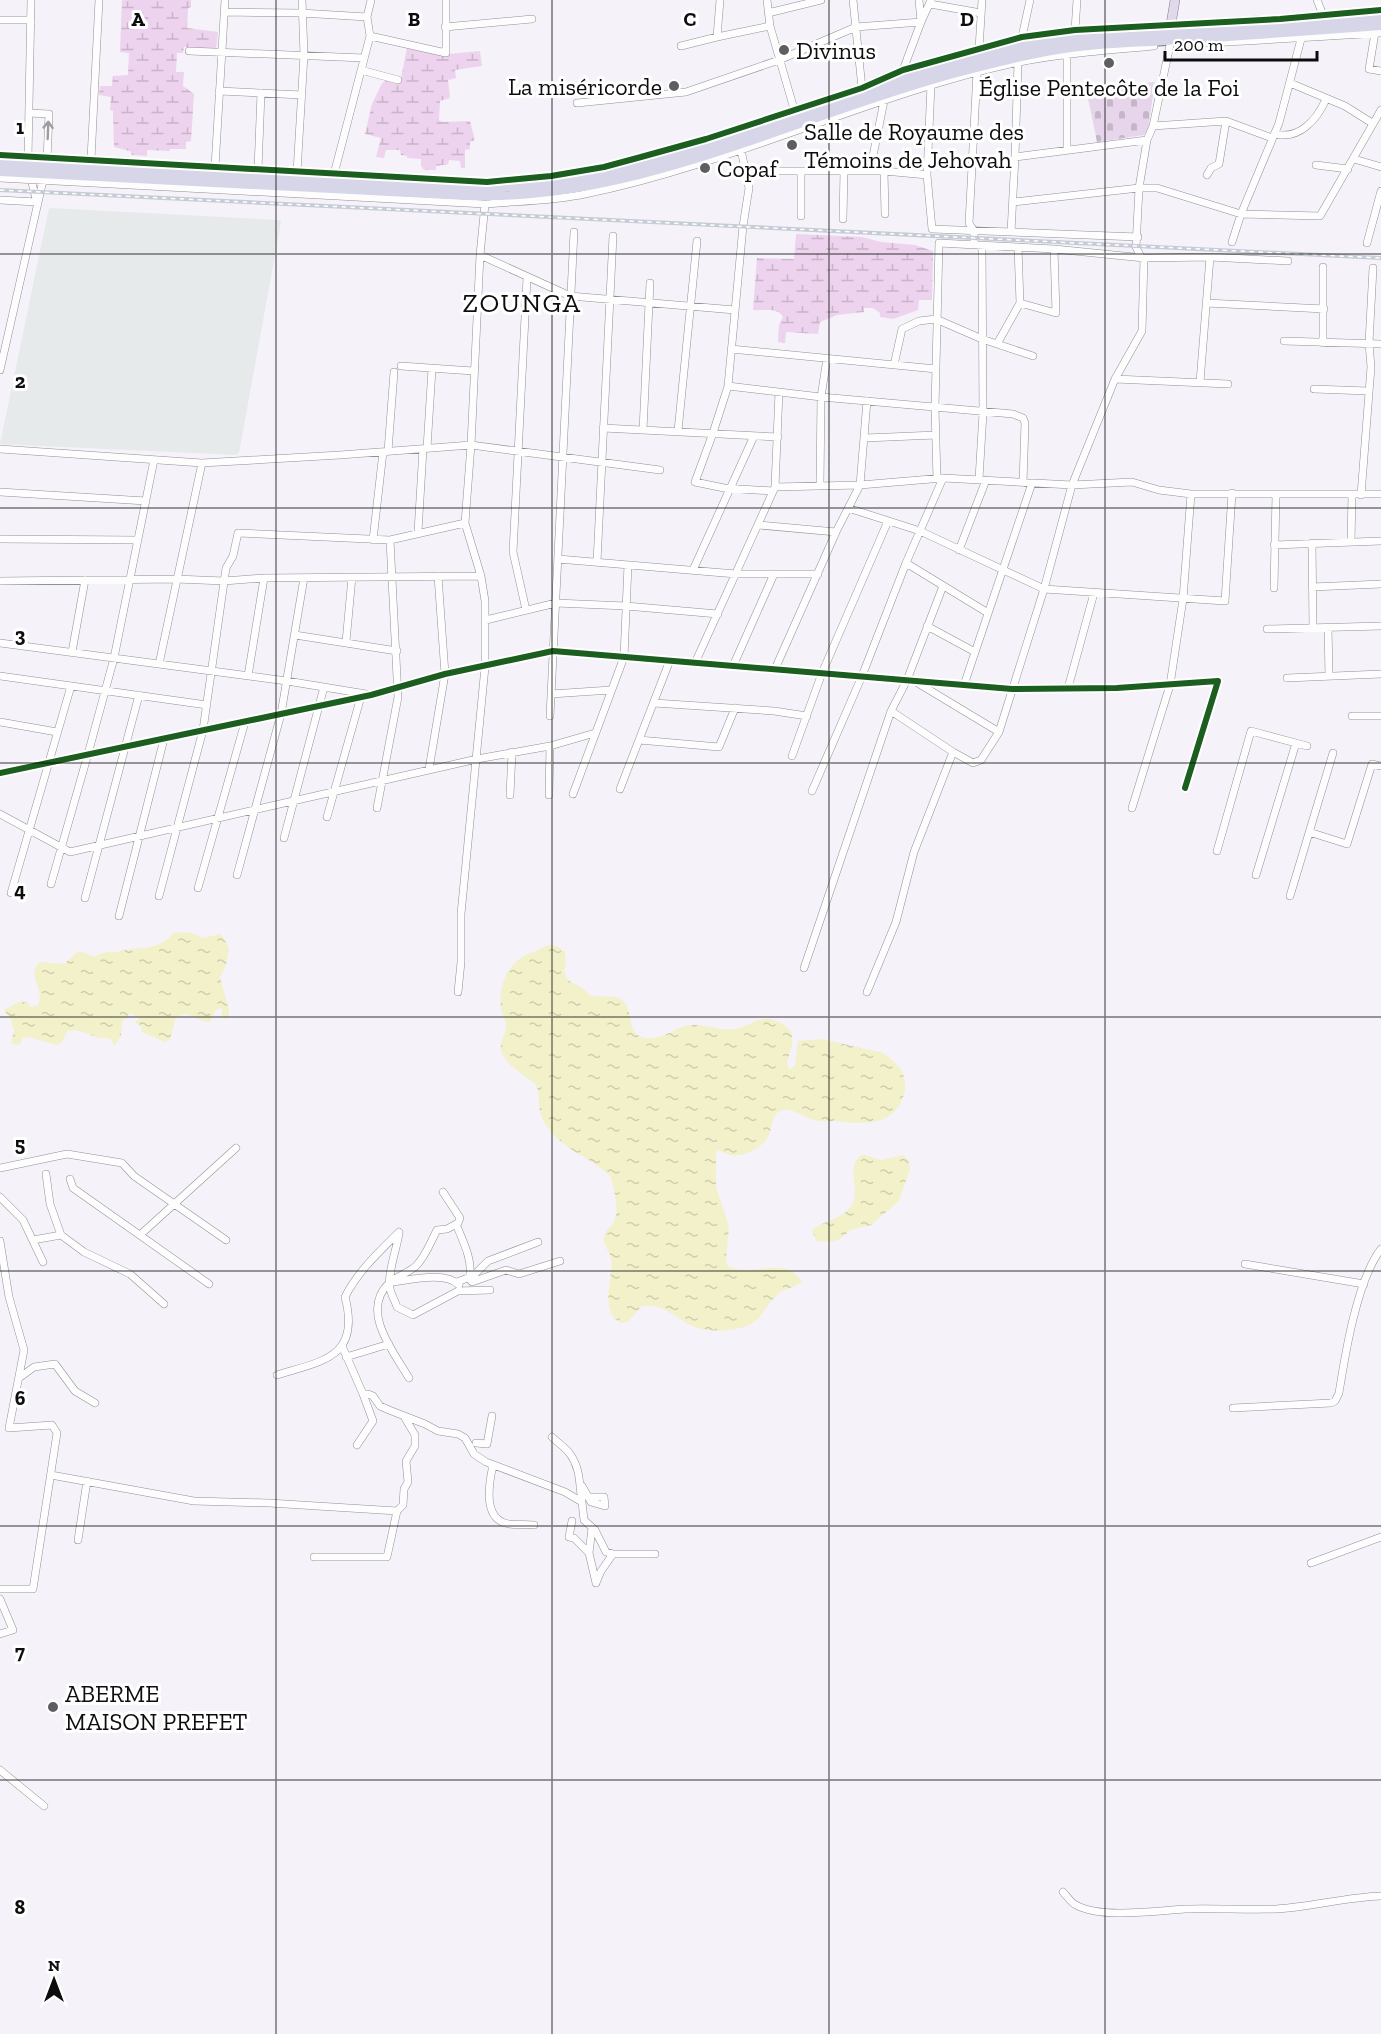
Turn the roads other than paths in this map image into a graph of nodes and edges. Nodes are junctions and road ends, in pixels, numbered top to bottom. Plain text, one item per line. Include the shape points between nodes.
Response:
1 (31, 0) edge
2 (99, 0) edge
3 (225, 0) edge
4 (302, 0) edge
5 (372, 0) edge
6 (446, 0) edge
7 (720, 0) edge
8 (767, 0) edge
9 (821, 0) edge
10 (853, 0) edge
11 (919, 0) edge
12 (982, 0) edge
13 (1029, 0) edge
14 (1077, 0) edge
15 (1175, 0) edge
16 (1317, 0) edge
17 (930, 2) edge
18 (1381, 10) edge
19 (224, 12) junction
20 (301, 13) junction
21 (981, 13) junction
22 (768, 14) junction
23 (1323, 15) junction
24 (367, 17) junction
25 (1381, 17) edge
26 (532, 19) dead end
27 (0, 20) edge
28 (31, 20) junction
29 (921, 22) junction
30 (770, 26) junction
31 (445, 27) junction
32 (856, 27) junction
33 (1075, 30) junction
34 (1379, 30) edge
35 (1171, 34) junction
36 (370, 36) junction
37 (717, 37) junction
38 (1022, 37) junction
39 (1301, 39) junction
40 (681, 46) dead end
41 (979, 49) junction
42 (189, 51) dead end
43 (222, 53) junction
44 (1067, 53) junction
45 (304, 55) junction
46 (364, 58) junction
47 (779, 60) junction
48 (1018, 62) junction
49 (361, 70) junction
50 (903, 70) junction
51 (1381, 71) edge
52 (977, 72) junction
53 (398, 80) dead end
54 (1290, 83) junction
55 (931, 85) junction
56 (862, 88) junction
57 (219, 91) junction
58 (261, 93) junction
59 (302, 95) junction
60 (1326, 99) junction
61 (884, 101) junction
62 (577, 103) dead end
63 (794, 109) junction
64 (1381, 110) edge
65 (29, 113) junction
66 (1226, 121) junction
67 (1372, 123) junction
68 (1153, 126) junction
69 (1272, 138) junction
70 (1148, 140) junction
71 (740, 146) junction
72 (1067, 149) junction
73 (0, 155) edge
74 (1015, 157) junction
75 (92, 159) junction
76 (1354, 159) junction
77 (0, 164) edge
78 (1316, 165) dead end
79 (215, 167) junction
80 (1381, 167) edge
81 (29, 168) junction
82 (45, 169) junction
83 (1348, 169) junction
84 (258, 170) junction
85 (0, 171) edge
86 (778, 171) dead end
87 (801, 171) junction
88 (844, 171) junction
89 (870, 171) junction
90 (884, 171) junction
91 (297, 172) junction
92 (334, 174) junction
93 (927, 175) junction
94 (1207, 175) dead end
95 (0, 178) edge
96 (1139, 188) junction
97 (1381, 191) edge
98 (0, 200) edge
99 (37, 202) junction
100 (1013, 202) junction
101 (485, 204) junction
102 (885, 214) dead end
103 (1240, 214) junction
104 (801, 216) dead end
105 (843, 219) dead end
106 (974, 231) junction
107 (574, 232) dead end
108 (1011, 232) junction
109 (613, 236) dead end
110 (1138, 237) junction
111 (697, 241) dead end
112 (1232, 242) dead end
113 (1367, 243) dead end
114 (974, 245) junction
115 (982, 245) junction
116 (1018, 247) junction
117 (1054, 249) junction
118 (480, 255) junction
119 (1142, 257) junction
120 (1210, 257) junction
121 (1288, 261) dead end
122 (1323, 267) dead end
123 (1373, 268) dead end
124 (527, 278) junction
125 (650, 283) dead end
126 (570, 296) junction
127 (610, 300) junction
128 (649, 303) junction
129 (1020, 303) junction
130 (1206, 303) junction
131 (690, 306) junction
132 (1324, 309) junction
133 (735, 310) junction
134 (936, 319) junction
135 (982, 339) junction
136 (1284, 341) dead end
137 (1323, 342) junction
138 (1369, 343) junction
139 (997, 344) junction
140 (1381, 344) edge
141 (731, 349) junction
142 (1034, 356) dead end
143 (827, 358) junction
144 (894, 365) junction
145 (401, 366) dead end
146 (432, 369) junction
147 (936, 369) junction
148 (0, 370) edge
149 (473, 371) junction
150 (394, 372) dead end
151 (1115, 379) junction
152 (1200, 382) junction
153 (1228, 384) dead end
154 (728, 386) junction
155 (1314, 389) dead end
156 (1368, 391) junction
157 (779, 392) junction
158 (821, 398) junction
159 (867, 401) junction
160 (935, 408) junction
161 (983, 413) junction
162 (603, 428) junction
163 (643, 430) junction
164 (678, 431) junction
165 (713, 433) junction
166 (936, 435) junction
167 (754, 436) junction
168 (778, 437) junction
169 (865, 438) junction
170 (471, 445) junction
171 (425, 448) junction
172 (0, 449) edge
173 (517, 450) junction
174 (386, 452) junction
175 (563, 456) junction
176 (154, 460) junction
177 (602, 461) junction
178 (202, 463) junction
179 (660, 470) dead end
180 (940, 478) junction
181 (982, 480) junction
182 (1023, 483) junction
183 (1032, 483) junction
184 (820, 484) junction
185 (860, 484) junction
186 (1072, 485) junction
187 (730, 489) junction
188 (774, 489) junction
189 (0, 492) edge
190 (1232, 493) junction
191 (1191, 494) junction
192 (1381, 494) edge
193 (1276, 495) junction
194 (1352, 495) junction
195 (1361, 495) junction
196 (146, 501) junction
197 (848, 508) junction
198 (888, 521) junction
199 (465, 524) junction
200 (758, 525) junction
201 (920, 531) junction
202 (418, 532) junction
203 (836, 532) junction
204 (0, 539) edge
205 (138, 540) junction
206 (373, 540) junction
207 (390, 540) junction
208 (1351, 541) junction
209 (1381, 541) edge
210 (1312, 543) junction
211 (1274, 545) junction
212 (960, 550) junction
213 (558, 559) junction
214 (597, 562) junction
215 (906, 563) junction
216 (628, 565) junction
217 (693, 570) junction
218 (1003, 570) junction
219 (736, 574) junction
220 (774, 574) junction
221 (818, 574) junction
222 (438, 576) junction
223 (481, 576) junction
224 (352, 577) junction
225 (393, 577) junction
226 (264, 578) junction
227 (304, 578) junction
228 (176, 579) junction
229 (85, 580) junction
230 (130, 580) junction
231 (0, 581) edge
232 (224, 581) junction
233 (1381, 584) edge
234 (943, 586) junction
235 (1312, 587) junction
236 (1274, 588) dead end
237 (1044, 590) junction
238 (1094, 593) junction
239 (1183, 599) junction
240 (556, 603) junction
241 (626, 606) junction
242 (525, 610) junction
243 (988, 613) junction
244 (718, 614) junction
245 (486, 620) junction
246 (927, 626) junction
247 (1381, 626) edge
248 (1312, 627) junction
249 (1328, 627) junction
250 (1267, 628) dead end
251 (295, 635) junction
252 (0, 642) edge
253 (346, 642) junction
254 (397, 651) junction
255 (553, 651) junction
256 (72, 652) junction
257 (975, 652) junction
258 (624, 657) junction
259 (114, 658) junction
260 (670, 660) junction
261 (695, 663) junction
262 (159, 664) junction
263 (733, 666) junction
264 (485, 667) junction
265 (775, 669) junction
266 (211, 671) junction
267 (822, 673) junction
268 (1381, 674) edge
269 (445, 675) junction
270 (0, 676) edge
271 (248, 676) junction
272 (862, 676) junction
273 (1329, 676) junction
274 (1287, 678) dead end
275 (910, 680) junction
276 (287, 681) junction
277 (964, 685) junction
278 (1170, 685) junction
279 (70, 686) junction
280 (398, 686) junction
281 (324, 687) junction
282 (1068, 688) junction
283 (1012, 689) junction
284 (611, 690) junction
285 (105, 691) junction
286 (551, 694) junction
287 (361, 695) junction
288 (139, 696) junction
289 (654, 703) junction
290 (207, 705) junction
291 (319, 706) junction
292 (735, 708) junction
293 (891, 711) junction
294 (281, 714) junction
295 (550, 716) dead end
296 (807, 716) junction
297 (1352, 716) dead end
298 (1381, 716) edge
299 (244, 722) junction
300 (0, 723) edge
301 (203, 730) junction
302 (57, 732) junction
303 (999, 732) junction
304 (595, 733) junction
305 (164, 739) junction
306 (639, 740) junction
307 (1296, 743) junction
308 (127, 746) junction
309 (550, 746) junction
310 (1307, 746) dead end
311 (512, 752) junction
312 (953, 752) junction
313 (1333, 753) dead end
314 (88, 754) junction
315 (792, 756) dead end
316 (477, 759) junction
317 (48, 763) junction
318 (1381, 766) edge
319 (429, 770) junction
320 (0, 773) edge
321 (383, 780) junction
322 (1185, 788) dead end
323 (620, 789) dead end
324 (812, 791) dead end
325 (334, 792) junction
326 (573, 794) dead end
327 (510, 795) dead end
328 (549, 795) dead end
329 (294, 801) junction
330 (377, 808) dead end
331 (1132, 808) dead end
332 (255, 810) junction
333 (0, 814) edge
334 (327, 817) dead end
335 (217, 819) junction
336 (177, 828) junction
337 (29, 830) junction
338 (1309, 832) junction
339 (138, 836) junction
340 (284, 838) dead end
341 (100, 845) junction
342 (61, 847) junction
343 (1217, 851) dead end
344 (237, 875) dead end
345 (1256, 875) dead end
346 (51, 884) dead end
347 (198, 888) dead end
348 (11, 893) dead end
349 (159, 896) dead end
350 (1290, 897) dead end
351 (85, 898) dead end
352 (119, 916) dead end
353 (804, 968) dead end
354 (458, 992) dead end
355 (867, 992) dead end
356 (236, 1148) dead end
357 (0, 1168) edge
358 (46, 1174) dead end
359 (70, 1179) dead end
360 (442, 1192) dead end
361 (0, 1197) edge
362 (175, 1204) junction
363 (456, 1224) junction
364 (61, 1235) junction
365 (140, 1235) junction
366 (33, 1240) junction
367 (226, 1240) dead end
368 (0, 1241) edge
369 (538, 1242) dead end
370 (1381, 1249) edge
371 (2, 1259) edge
372 (560, 1261) dead end
373 (43, 1262) dead end
374 (1245, 1264) dead end
375 (469, 1278) junction
376 (390, 1282) junction
377 (457, 1282) junction
378 (209, 1284) dead end
379 (1364, 1284) junction
380 (464, 1290) junction
381 (490, 1290) dead end
382 (0, 1296) edge
383 (9, 1297) junction
384 (164, 1304) dead end
385 (389, 1344) junction
386 (342, 1346) junction
387 (346, 1357) junction
388 (277, 1375) dead end
389 (19, 1378) junction
390 (409, 1378) dead end
391 (363, 1394) junction
392 (95, 1404) dead end
393 (1233, 1408) dead end
394 (492, 1416) dead end
395 (404, 1417) junction
396 (552, 1437) dead end
397 (465, 1438) junction
398 (476, 1443) junction
399 (357, 1445) dead end
400 (483, 1461) junction
401 (493, 1465) junction
402 (51, 1475) junction
403 (87, 1481) junction
404 (582, 1486) junction
405 (589, 1497) dead end
406 (582, 1502) junction
407 (397, 1511) junction
408 (572, 1521) dead end
409 (534, 1525) dead end
410 (592, 1528) junction
411 (1381, 1536) edge
412 (78, 1540) dead end
413 (589, 1553) junction
414 (613, 1554) junction
415 (655, 1554) dead end
416 (314, 1557) dead end
417 (1311, 1563) dead end
418 (0, 1589) edge
419 (0, 1599) edge
420 (0, 1634) edge
421 (0, 1770) edge
422 (44, 1806) dead end
423 (1063, 1892) dead end
424 (1381, 1896) edge

1 - 28 street
2 - 75 street
3 - 19 street
4 - 20 street
5 - 24 street
6 - 31 street
7 - 37 street
8 - 22 street
9 - 22 street
10 - 32 street
11 - 29 street
12 - 21 street
13 - 38 street
14 - 33 street
15 - 35 main road
16 - 23 street
17 - 21 street
17 - 29 street
18 - 23 street
19 - 20 street
19 - 43 street
20 - 24 street
20 - 45 street
21 - 41 street
22 - 30 street
23 - 35 street
24 - 36 street
25 - 35 highway
26 - 31 street
27 - 28 street
28 - 65 street
29 - 32 street
29 - 50 street
30 - 37 street
30 - 47 street
31 - 36 street via 446,53
32 - 47 street
32 - 56 street
33 - 35 street
33 - 38 street
34 - 35 highway
34 - 39 street
34 - 51 street via 1369,69
35 - 39 street
35 - 44 street
35 - 68 street
35 - 71 highway via 1072,46 955,72
35 - 82 highway via 1073,38 1019,47 892,83 617,172 550,183 467,187
36 - 46 street
37 - 40 street
38 - 41 street
39 - 54 street
41 - 50 street
42 - 43 street
43 - 45 street
43 - 57 street
44 - 48 street
44 - 72 street
45 - 46 street
45 - 59 street
46 - 49 street
47 - 62 street via 686,93
47 - 63 street
48 - 52 street
48 - 74 street
49 - 53 street
49 - 92 street
50 - 56 street
52 - 55 street
52 - 106 street via 969,223
54 - 60 street
54 - 69 street
55 - 61 street
55 - 93 street
56 - 63 street
57 - 58 street
57 - 79 street
58 - 59 street
58 - 84 street
59 - 91 street
60 - 67 street
60 - 69 street via 1319,116 1297,133 1275,134
61 - 71 street
61 - 89 street
63 - 92 street via 623,162 535,178 487,182
64 - 67 street
65 - 81 street
82 -> 65 street via 49,114
66 - 68 street
66 - 69 street
66 - 94 street via 1219,164
67 - 76 street
68 - 70 street
69 - 103 street
70 - 72 street
70 - 96 street
71 - 82 highway via 606,182 551,192 488,196
71 - 101 street via 617,187 581,195
71 - 133 street via 749,188
72 - 74 street
73 - 81 street
74 - 100 street
75 - 79 street
75 - 82 street
76 - 80 street
76 - 83 street
77 - 81 highway
78 - 83 street
79 - 84 street
81 - 82 highway
81 - 85 highway
81 - 95 street
81 - 99 street
82 - 99 street
82 - 101 street
83 - 103 street via 1320,216
84 - 91 street
86 - 87 street
87 - 88 street
87 - 104 street
88 - 89 street
88 - 105 street
89 - 90 street
90 - 93 street
90 - 102 street
91 - 92 street
93 - 106 street via 932,229
96 - 100 street
96 - 103 street via 1157,188
96 - 110 street
97 - 113 street
98 - 99 street
99 - 148 street
100 - 108 street
101 - 118 street
103 - 112 street
106 - 108 street
106 - 114 street
107 - 126 street
108 - 110 street
109 - 127 street
110 - 119 street via 1136,247
111 - 131 street
114 - 115 street
114 - 134 street via 939,243
115 - 116 street
115 - 135 street
116 - 117 street
116 - 129 street
117 - 119 street
117 - 129 street via 1056,313
118 - 124 street
118 - 149 street
119 - 120 street
119 - 151 street via 1144,326
120 - 121 street
120 - 130 street
122 - 132 street
123 - 138 street
124 - 126 street
124 - 173 street
125 - 128 street
126 - 127 street
126 - 175 street
127 - 128 street
127 - 162 street
128 - 131 street
128 - 163 street
129 - 139 street
130 - 132 street
130 - 152 street
131 - 133 street
131 - 164 street
132 - 137 street
133 - 141 street
134 - 135 street
134 - 144 street via 902,329
134 - 147 street
135 - 139 street
135 - 161 street
136 - 137 street
137 - 138 street
138 - 140 street
138 - 156 street
139 - 142 street
141 - 143 street
141 - 154 street
143 - 144 street
143 - 158 street
144 - 147 street
145 - 146 street
146 - 149 street
146 - 171 street
147 - 160 street
149 - 170 street
150 - 174 street
151 - 152 street
151 - 186 street
152 - 153 street
154 - 157 street
154 - 165 street
155 - 156 street
156 - 195 street
157 - 158 street
157 - 168 street
158 - 159 street
158 - 184 street
159 - 160 street
159 - 169 street
160 - 161 street
160 - 166 street
161 - 181 street
161 - 182 street via 1023,418
162 - 163 street
162 - 177 street
163 - 164 street
164 - 165 street
165 - 167 street
165 - 187 street via 695,482
166 - 169 street
166 - 180 street
167 - 168 street
167 - 187 street
168 - 188 street
169 - 185 street
170 - 171 street
170 - 173 street
170 - 199 street
171 - 174 street
171 - 202 street
172 - 176 street
173 - 175 street
173 - 242 street via 513,552
174 - 178 street
174 - 206 street
175 - 177 street
175 - 213 street
176 - 178 street
176 - 196 street
177 - 179 street
177 - 214 street
178 - 228 street
180 - 181 street
180 - 185 street
180 - 201 street
181 - 182 street
181 - 212 street
182 - 183 street
183 - 186 street
183 - 218 street
184 - 185 street
184 - 188 street
185 - 197 street
186 - 191 street via 1132,482
186 - 237 street
187 - 188 street
187 - 217 street
188 - 200 street
189 - 196 street
190 - 191 street
190 - 193 street
190 - 239 street via 1226,601
191 - 239 street
192 - 195 street
193 - 194 street
193 - 211 street
194 - 195 street
194 - 208 street
196 - 205 street
197 - 198 street
197 - 203 street
198 - 201 street
198 - 267 street
199 - 202 street
199 - 223 street
200 - 203 street
200 - 219 street
201 - 212 street
201 - 215 street
202 - 207 street
203 - 221 street
204 - 205 street
205 - 230 street
206 - 207 street
206 - 232 street via 238,533
207 - 225 street
208 - 209 street
208 - 210 street
210 - 211 street
210 - 235 street
211 - 236 street
212 - 218 street
213 - 214 street
213 - 240 street
214 - 216 street
215 - 234 street
215 - 272 street
216 - 217 street
216 - 241 street
217 - 219 street
218 - 237 street
218 - 243 street
219 - 220 street
219 - 244 street
220 - 221 street
220 - 263 street
221 - 265 street
222 - 223 street
222 - 225 street
222 - 269 street
223 - 245 street
224 - 225 street
224 - 227 street
224 - 253 street
225 - 254 street
226 - 227 street
226 - 232 street
226 - 271 street
227 - 251 street
228 - 230 street
228 - 232 street
228 - 262 street
229 - 230 street
229 - 231 street
229 - 256 street
230 - 259 street
232 - 266 street
233 - 235 street
234 - 243 street
234 - 246 street
235 - 248 street
237 - 238 street
237 - 283 street
238 - 239 street
238 - 282 street
239 - 278 street
240 - 241 street
240 - 242 street
240 - 255 street
241 - 244 street
241 - 258 street
242 - 245 street
243 - 257 street
244 - 261 street
245 - 264 street
246 - 257 street
246 - 275 street
247 - 249 street
248 - 249 street
248 - 250 street
249 - 273 street
251 - 253 street
251 - 276 street
252 - 256 street
253 - 254 street
254 - 280 street
255 - 258 street
255 - 264 street
255 - 286 street
256 - 259 street
257 - 277 street
258 - 260 street
258 - 284 street
259 - 262 street
259 - 285 street
260 - 261 street
260 - 289 street
261 - 263 street
262 - 266 street
263 - 265 street
264 - 269 street
264 - 316 street
265 - 267 street
266 - 271 street
266 - 290 street
267 - 272 street
267 - 296 street
268 - 273 street
269 - 280 street
269 - 319 street
270 - 279 street
271 - 276 street
272 - 275 street
272 - 324 street
273 - 274 street
275 - 277 street
275 - 293 street
275 - 303 street
276 - 281 street
276 - 294 street
277 - 283 street
278 - 282 street
278 - 322 street via 1218,681
278 - 331 street
279 - 285 street
279 - 302 street
280 - 287 street
280 - 321 street
281 - 287 street
281 - 291 street
282 - 283 street
283 - 303 street
284 - 286 street
284 - 304 street
285 - 288 street
285 - 314 street
286 - 295 street
287 - 291 street
287 - 325 street
288 - 290 street
288 - 308 street
289 - 292 street
289 - 306 street
290 - 301 street
291 - 294 street
291 - 329 street
292 - 296 street
292 - 306 street via 719,747
293 - 312 street
293 - 353 street
294 - 299 street
294 - 332 street
296 - 315 street
297 - 298 street
299 - 301 street
299 - 335 street
300 - 302 street
301 - 305 street
301 - 336 street
302 - 317 street
303 - 312 street via 978,762
304 - 309 street
304 - 326 street
305 - 308 street
305 - 339 street
306 - 323 street
307 - 310 street
307 - 343 street via 1251,731
307 - 345 street
308 - 314 street
308 - 341 street
309 - 311 street
309 - 328 street
311 - 316 street
311 - 327 street
312 - 355 street via 914,852 896,922
313 - 338 street
314 - 317 street
314 - 342 street
316 - 319 street
316 - 354 street via 461,914
317 - 320 street
317 - 337 street
318 - 338 street via 1372,764 1347,844
319 - 321 street
321 - 325 street
321 - 330 street
325 - 329 street
325 - 334 street
329 - 332 street
329 - 340 street
332 - 335 street
332 - 344 street
333 - 337 street
335 - 336 street
335 - 347 street
336 - 339 street
336 - 349 street
337 - 342 street
337 - 348 street
338 - 350 street
339 - 341 street
339 - 352 street
341 - 342 street via 69,852
341 - 351 street
342 - 346 street
356 - 362 street
357 - 362 street via 67,1154 122,1163
358 - 364 street via 50,1204
359 - 365 street via 73,1188
360 - 363 street via 460,1218
361 - 366 street via 23,1220
362 - 365 street
362 - 367 street
363 - 375 street via 468,1261
363 - 376 street via 437,1230 416,1266
364 - 366 street
364 - 384 street via 84,1252 130,1274
365 - 378 street
366 - 373 street
368 - 371 street
369 - 375 street via 488,1261
370 - 379 street
371 - 383 street
372 - 375 street via 519,1274 506,1269 472,1282
374 - 379 street
375 - 377 street
376 - 377 street via 445,1277
376 - 380 street via 396,1307 413,1315
376 - 385 street via 378,1297 377,1313
376 - 386 street via 399,1232 351,1284 345,1297 348,1327
377 - 380 street
379 - 393 street via 1335,1401
380 - 381 street
382 - 383 street
383 - 389 street via 24,1350
385 - 387 street
385 - 390 street
386 - 387 street
386 - 388 street via 329,1359
387 - 391 street
389 - 392 street via 34,1367 56,1364 75,1391
389 - 402 street via 9,1428 52,1425 57,1433
391 - 395 street via 373,1396 380,1406
391 - 399 street via 373,1421
394 - 398 street via 487,1444
395 - 397 street
395 - 407 street via 415,1435 415,1446 406,1461 408,1482 403,1505
396 - 404 street via 570,1453
397 - 398 street
397 - 400 street
398 - 400 street
400 - 401 street
401 - 406 street via 566,1492
401 - 409 street via 489,1494 496,1518 508,1524
402 - 403 street
402 - 418 street via 33,1589
403 - 407 street via 194,1501
403 - 412 street
404 - 405 street
404 - 406 street
406 - 410 street via 584,1520
407 - 416 street via 387,1557
408 - 413 street via 569,1537
410 - 413 street
410 - 414 street via 606,1552
411 - 417 street
413 - 414 street via 596,1583
414 - 415 street
419 - 420 street via 14,1630
421 - 422 street
423 - 424 street via 1074,1905 1122,1913 1277,1909

